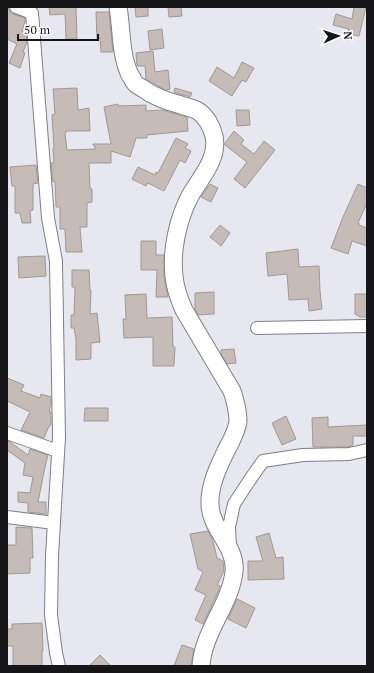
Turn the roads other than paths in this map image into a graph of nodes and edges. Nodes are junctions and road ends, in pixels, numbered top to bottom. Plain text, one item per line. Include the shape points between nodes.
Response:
1 (16, 7) edge
2 (118, 7) edge
3 (367, 326) edge
4 (257, 328) dead end
5 (7, 433) edge
6 (367, 450) edge
7 (58, 451) junction
8 (7, 517) edge
9 (54, 523) junction
10 (230, 551) junction
11 (59, 666) edge
12 (201, 666) edge

1 - 7 street via 32,13 48,218 56,261
2 - 10 main road via 124,56 135,83 159,98 197,110 211,126 214,136 215,147 210,164 190,196 180,219 173,262 179,298 184,310 235,400 238,421 215,476 210,497 211,515
3 - 4 street
5 - 7 street
6 - 10 street via 349,454 303,455 264,461 234,504 229,527
7 - 9 street
8 - 9 street
9 - 11 street via 51,615
10 - 12 main road via 234,558 234,571 229,593 208,637

